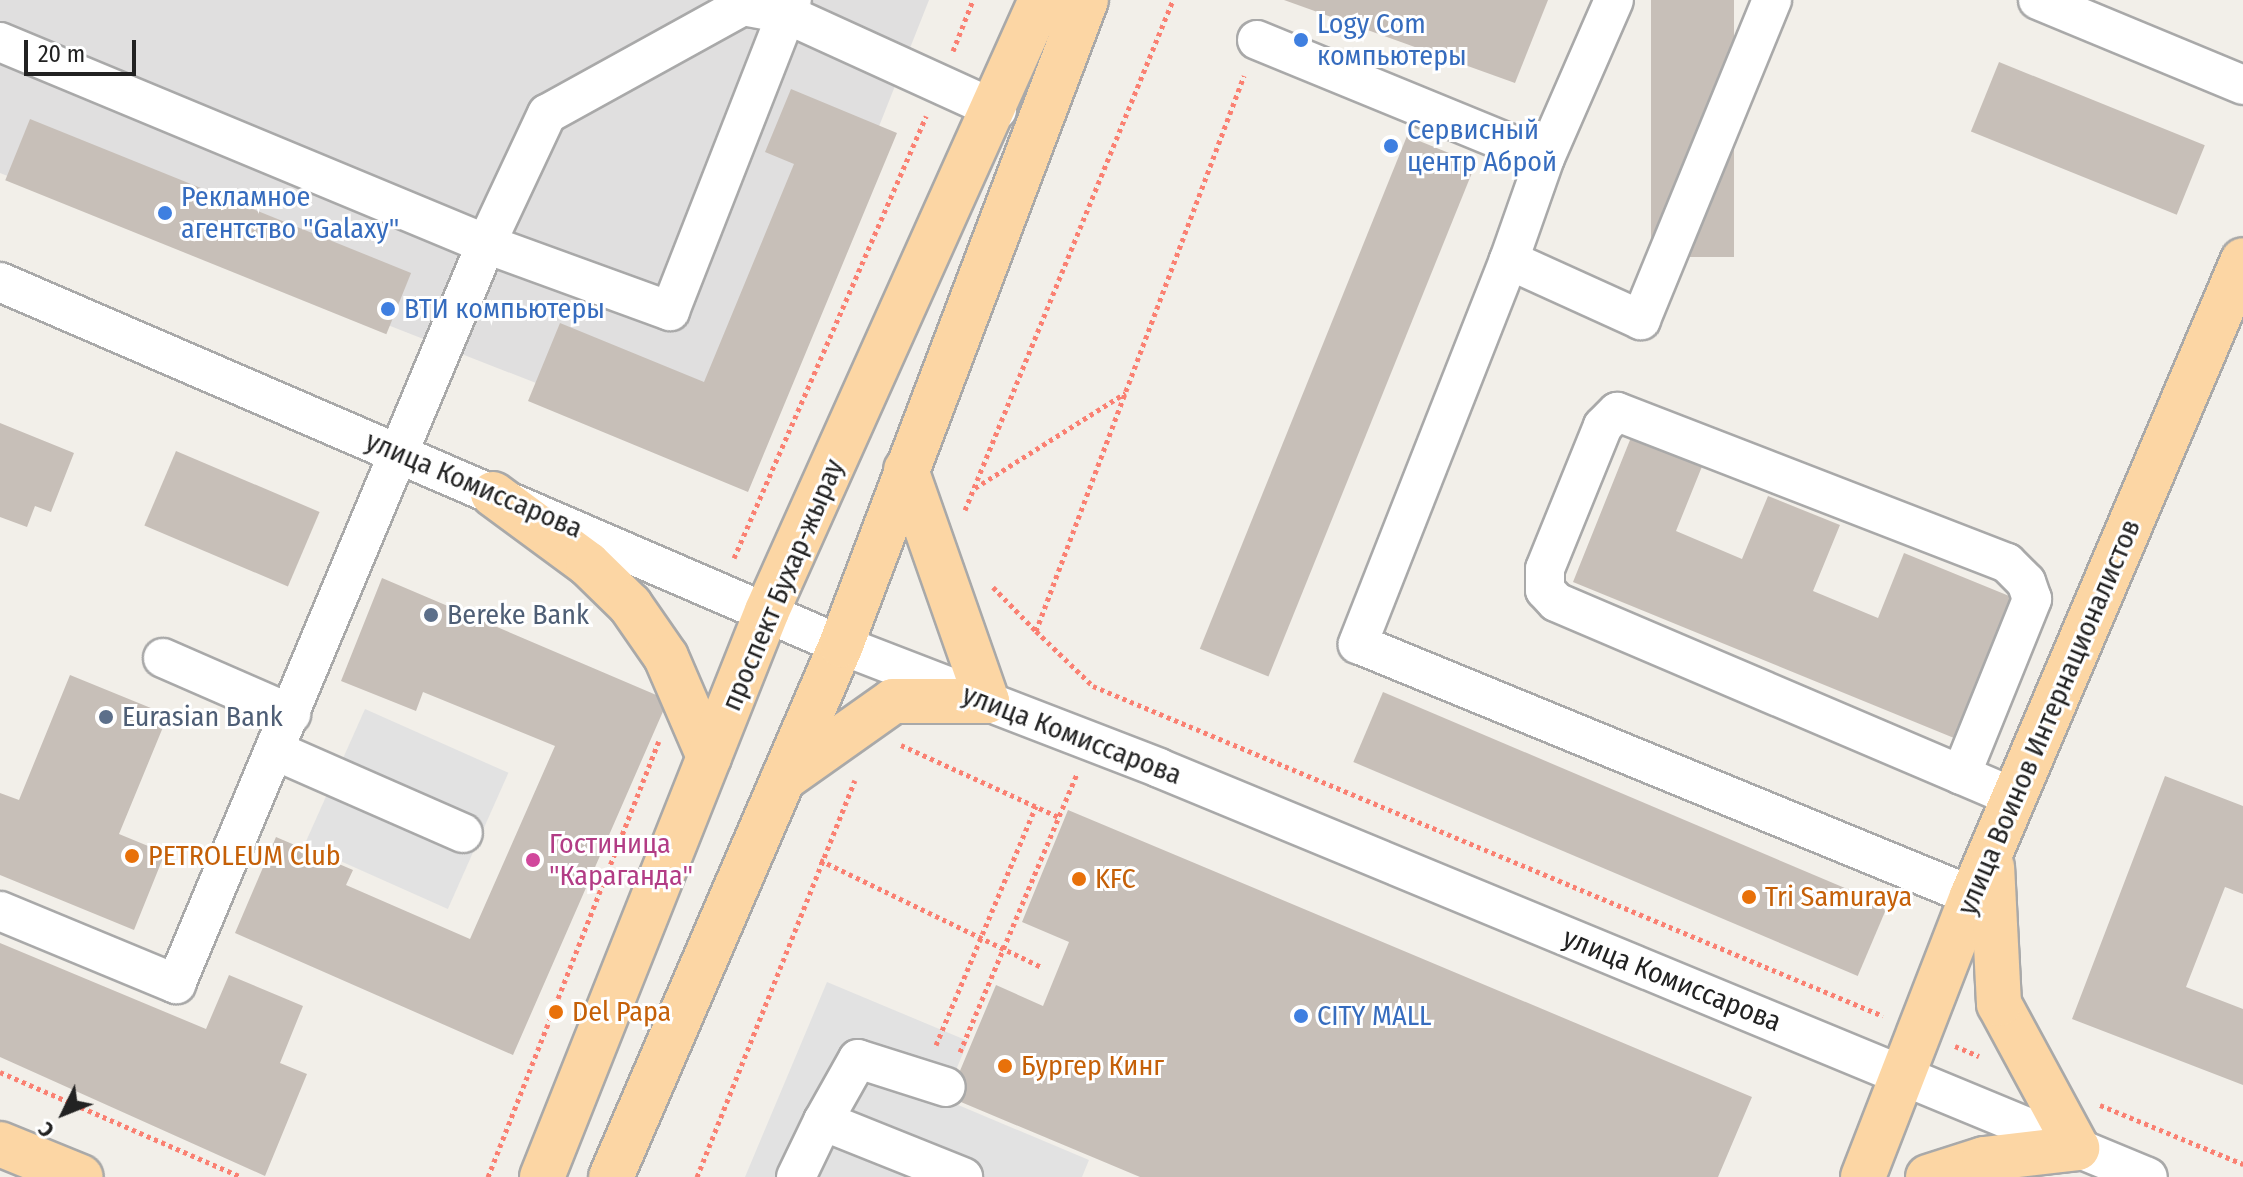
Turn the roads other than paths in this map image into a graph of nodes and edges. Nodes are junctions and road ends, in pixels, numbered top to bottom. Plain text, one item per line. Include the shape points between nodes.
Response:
1 (1041, 0) edge
2 (1086, 0) edge
3 (1614, 0) edge
4 (1772, 0) edge
5 (2038, 0) edge
6 (789, 7) edge
7 (1257, 40) road end
8 (0, 42) edge
9 (2243, 85) edge
10 (997, 110) junction
11 (1545, 158) junction
12 (486, 244) junction
13 (1509, 260) junction
14 (2243, 260) edge
15 (0, 282) edge
16 (398, 453) junction
17 (906, 470) junction
18 (493, 494) junction
19 (767, 611) junction
20 (841, 645) junction
21 (163, 658) dead end
22 (987, 701) junction
23 (291, 714) junction
24 (276, 751) junction
25 (709, 757) junction
26 (1961, 775) junction
27 (782, 780) junction
28 (2014, 797) junction
29 (463, 833) dead end
30 (1992, 848) junction
31 (1972, 896) junction
32 (0, 911) edge
33 (1903, 1076) junction
34 (934, 1083) road end
35 (823, 1121) junction
36 (0, 1144) edge
37 (2077, 1148) junction
38 (81, 1177) edge
39 (542, 1177) edge
40 (611, 1177) edge
41 (796, 1177) edge
42 (963, 1177) edge
43 (1863, 1177) edge
44 (1928, 1177) edge
45 (2148, 1177) edge

1 - 10 main road, проспект Бухар-жырау
2 - 17 main road
3 - 11 street
4 - 13 street via 1641,320
5 - 9 street
6 - 10 street
6 - 12 street via 743,6 547,114
6 - 12 street via 670,311
7 - 11 street
8 - 12 street
10 - 19 main road, проспект Бухар-жырау
11 - 13 street
12 - 16 street
13 - 31 street via 1358,644
14 - 28 main road, улица Воинов Интернационалистов
15 - 16 street, улица Комиссарова
16 - 18 street, улица Комиссарова
16 - 23 street
17 - 20 main road
17 - 22 main road
18 - 19 street, улица Комиссарова
18 - 25 main road via 588,564 630,605 680,688
19 - 20 street, улица Комиссарова
19 - 25 main road, проспект Бухар-жырау
20 - 22 street, улица Комиссарова
20 - 27 main road
21 - 23 street
22 - 27 main road via 893,701
22 - 33 street, улица Комиссарова
23 - 24 street
24 - 29 street
24 - 32 street via 176,984
25 - 39 main road, проспект Бухар-жырау
26 - 26 street via 1556,602 1545,590 1545,569 1603,426 1617,412 2007,563 2026,582 2032,599
26 - 28 street
27 - 40 main road
28 - 30 main road, улица Воинов Интернационалистов
30 - 31 main road, улица Воинов Интернационалистов
30 - 37 main road via 1999,1004
31 - 33 main road, улица Воинов Интернационалистов
33 - 37 street, улица Комиссарова
33 - 43 main road, улица Воинов Интернационалистов
34 - 35 street via 858,1059
35 - 41 street
35 - 42 street
36 - 38 main road
37 - 44 main road via 1984,1159
37 - 45 street, улица Комиссарова

